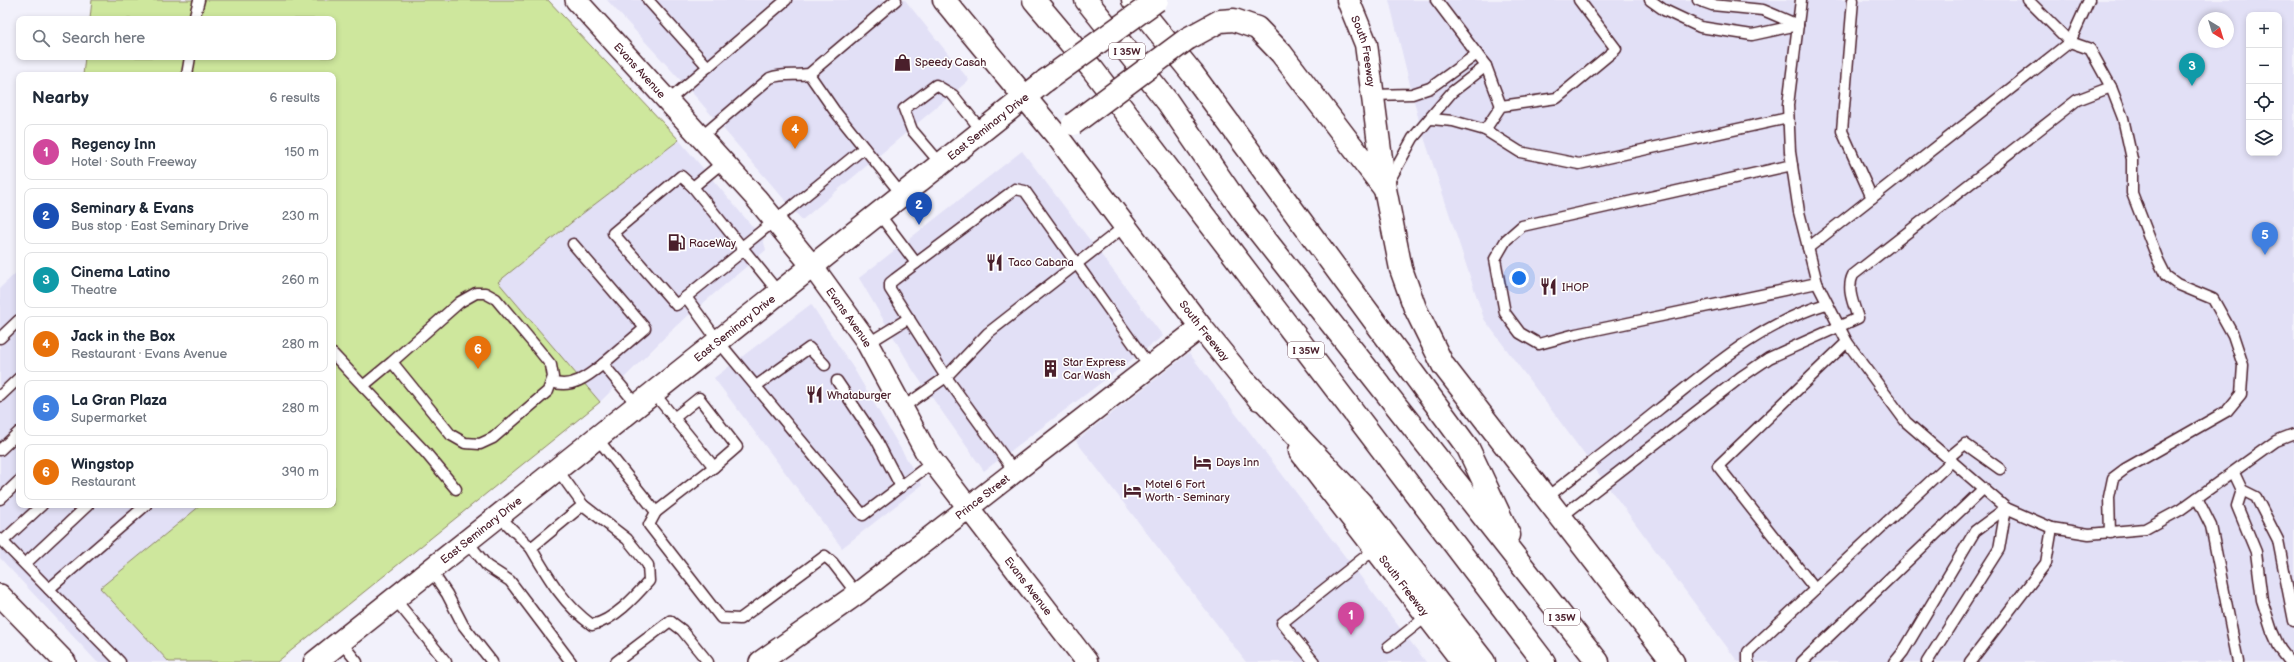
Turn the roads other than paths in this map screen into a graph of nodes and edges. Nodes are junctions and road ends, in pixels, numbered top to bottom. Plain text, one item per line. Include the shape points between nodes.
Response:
1 (200, 0) edge
2 (576, 0) edge
3 (648, 0) edge
4 (786, 0) edge
5 (896, 0) edge
6 (944, 0) edge
7 (1034, 0) edge
8 (1086, 0) edge
9 (1133, 0) edge
10 (1157, 0) edge
11 (1348, 0) edge
12 (1436, 0) edge
13 (1579, 0) edge
14 (1650, 0) edge
15 (1698, 0) edge
16 (1801, 0) edge
17 (1853, 0) edge
18 (2028, 0) edge
19 (2089, 0) edge
20 (195, 16) edge
21 (1798, 25) junction
22 (2070, 42) junction
23 (1476, 54) junction
24 (190, 60) edge
25 (1486, 66) junction
26 (708, 67) junction
27 (188, 72) edge
28 (808, 74) junction
29 (2110, 88) junction
30 (1372, 95) junction
31 (1025, 96) junction
32 (669, 100) junction
33 (1501, 106) junction
34 (1788, 118) junction
35 (1431, 119) junction
36 (1065, 130) junction
37 (1485, 130) junction
38 (982, 131) junction
39 (701, 137) junction
40 (864, 148) junction
41 (723, 162) junction
42 (941, 164) junction
43 (1792, 165) junction
44 (693, 187) junction
45 (1385, 189) junction
46 (902, 195) junction
47 (1872, 198) junction
48 (879, 214) junction
49 (774, 220) junction
50 (1125, 226) junction
51 (573, 244) dead end
52 (1808, 248) junction
53 (743, 249) junction
54 (916, 264) junction
55 (1076, 264) junction
56 (813, 267) junction
57 (1817, 283) junction
58 (779, 293) junction
59 (686, 298) junction
60 (1826, 304) junction
61 (909, 318) junction
62 (16, 323) edge
63 (1838, 326) junction
64 (1201, 327) junction
65 (0, 338) edge
66 (718, 341) junction
67 (1847, 342) junction
68 (868, 344) junction
69 (336, 357) edge
70 (392, 362) junction
71 (603, 364) junction
72 (825, 365) dead end
73 (1150, 367) junction
74 (946, 377) junction
75 (16, 381) edge
76 (837, 381) dead end
77 (552, 382) junction
78 (1248, 384) junction
79 (364, 386) junction
80 (756, 386) junction
81 (0, 396) edge
82 (645, 399) junction
83 (902, 408) junction
84 (674, 418) junction
85 (2294, 434) edge
86 (16, 435) edge
87 (597, 438) junction
88 (0, 450) edge
89 (1950, 460) junction
90 (933, 462) junction
91 (714, 467) junction
92 (557, 469) junction
93 (2000, 469) dead end
94 (1014, 471) junction
95 (2234, 473) junction
96 (16, 484) edge
97 (901, 487) junction
98 (456, 489) dead end
99 (1983, 489) junction
100 (2242, 490) junction
101 (1546, 498) junction
102 (2197, 498) junction
103 (0, 499) edge
104 (583, 506) junction
105 (38, 508) edge
106 (85, 508) edge
107 (143, 508) edge
108 (967, 508) junction
109 (2006, 508) junction
110 (656, 512) junction
111 (499, 516) junction
112 (1561, 517) junction
113 (2052, 528) junction
114 (2110, 533) junction
115 (1, 540) edge
116 (468, 541) junction
117 (531, 548) junction
118 (1376, 548) junction
119 (25, 564) junction
120 (430, 570) junction
121 (1527, 572) junction
122 (49, 589) junction
123 (1815, 589) junction
124 (857, 594) junction
125 (0, 596) edge
126 (394, 598) junction
127 (1427, 616) junction
128 (2294, 621) edge
129 (341, 642) junction
130 (1388, 647) dead end
131 (785, 655) edge
132 (65, 662) edge
133 (120, 662) edge
134 (315, 662) edge
135 (357, 662) edge
136 (446, 662) edge
137 (492, 662) edge
138 (571, 662) edge
139 (616, 662) edge
140 (708, 662) edge
141 (760, 662) edge
142 (1087, 662) edge
143 (1314, 662) edge
144 (1463, 662) edge
145 (1484, 662) edge
146 (1544, 662) edge
147 (1598, 662) edge
148 (1674, 662) edge
149 (1748, 662) edge
150 (1802, 662) edge
151 (1895, 662) edge
152 (1927, 662) edge
153 (1970, 662) edge
154 (2238, 662) edge
155 (2290, 662) edge

1 - 20 lane
2 - 32 street, Evans Avenue
3 - 26 lane
4 - 26 lane
5 - 28 lane
6 - 31 main road, South Freeway
7 - 146 main road, I 35W via 1093,70
8 - 121 main road, I 35W via 1167,101 1242,210
9 - 121 main road via 1192,73 1468,448
10 - 31 main road, East Seminary Drive, bridge
11 - 30 main road, South Freeway via 1366,44
12 - 23 lane
13 - 33 lane via 1616,49 1557,98
14 - 21 lane via 1664,10 1700,27 1752,35
15 - 21 lane via 1712,5 1764,10
16 - 21 lane
17 - 47 lane via 1842,131
18 - 22 lane
19 - 22 lane
21 - 34 lane
22 - 29 lane via 2090,49
22 - 47 lane
23 - 25 lane
23 - 30 lane via 1430,88 1412,94
24 - 27 lane
25 - 33 lane
25 - 35 lane via 1452,92
26 - 32 lane
28 - 39 lane via 781,74 770,78
28 - 40 lane
29 - 63 lane via 2077,100 1853,275 1849,282 1858,318
29 - 114 lane via 2123,118 2132,159 2132,193 2158,260 2166,276 2177,284 2213,299 2233,335 2243,365 2241,394 2227,411 2113,478 2109,497
30 - 45 main road, South Freeway
31 - 36 main road, South Freeway
31 - 38 main road, East Seminary Drive
32 - 39 street, Evans Avenue
33 - 37 lane
34 - 37 lane via 1579,164 1520,152
34 - 43 lane
35 - 37 lane via 1453,121
35 - 45 lane via 1413,138
36 - 45 main road, bridge via 1186,39 1220,21 1234,20 1257,28 1281,53
36 - 50 main road, South Freeway
38 - 42 main road, East Seminary Drive
38 - 42 lane via 953,95 936,85 904,109 912,130
39 - 41 street, Evans Avenue
40 - 46 lane
40 - 49 lane
41 - 44 lane
41 - 49 street, Evans Avenue
42 - 46 main road, East Seminary Drive
43 - 52 lane via 1799,212
43 - 57 lane via 1522,226 1506,240 1495,260 1504,313 1520,333 1539,344
44 - 53 lane
44 - 59 lane via 681,176 613,233 676,306
45 - 101 main road, South Freeway via 1401,269 1415,308 1443,365
46 - 48 main road, East Seminary Drive
47 - 52 lane
48 - 54 lane
48 - 56 main road, East Seminary Drive
49 - 53 lane
49 - 56 street, Evans Avenue
50 - 55 lane
50 - 64 main road, South Freeway
51 - 71 lane via 645,328
52 - 57 lane
53 - 58 lane
53 - 59 lane
54 - 55 lane via 1015,190 1024,191
54 - 61 lane via 890,284 890,289
55 - 73 lane
55 - 74 lane via 988,333
56 - 58 main road, East Seminary Drive
56 - 68 street, Evans Avenue
57 - 60 lane
58 - 66 main road, East Seminary Drive
59 - 66 lane
60 - 63 lane
60 - 101 lane via 1794,315 1760,332
61 - 68 lane
61 - 74 lane
62 - 65 lane
63 - 67 lane
63 - 112 lane via 1769,358 1741,377
64 - 73 street, Prince Street
64 - 78 main road, South Freeway
66 - 80 lane
66 - 82 main road, East Seminary Drive
67 - 89 lane via 1906,422
67 - 123 lane via 1718,466
68 - 83 street, Evans Avenue
69 - 79 lane
70 - 77 lane via 451,434 465,443 480,444 492,438 548,391
70 - 77 lane via 460,302 476,293 485,293 496,299 551,365
70 - 79 lane
71 - 77 lane via 585,378 574,382 561,385
71 - 82 lane
72 - 80 lane via 809,348
73 - 94 street, Prince Street
74 - 83 lane
74 - 94 lane
75 - 81 lane
76 - 97 lane via 876,439
78 - 118 main road, South Freeway
78 - 145 main road via 1360,502
79 - 98 lane
80 - 97 lane via 863,515
82 - 84 lane
82 - 87 main road, East Seminary Drive
83 - 90 street, Evans Avenue
84 - 91 lane
84 - 91 lane via 699,398 737,447
85 - 95 lane via 2276,442
86 - 88 lane
87 - 92 main road, East Seminary Drive
87 - 110 lane
89 - 93 lane via 1965,444
89 - 99 lane
89 - 123 lane
90 - 97 lane
90 - 108 street, Evans Avenue
91 - 110 lane
92 - 104 lane
92 - 111 main road, East Seminary Drive
94 - 108 street, Prince Street
95 - 100 lane
95 - 102 lane
96 - 103 lane
99 - 109 lane
99 - 150 lane
100 - 128 lane via 2256,497 2278,540
100 - 155 lane via 2237,506 2256,552 2262,600 2280,649
101 - 112 main road, South Freeway
102 - 114 lane via 2144,529
102 - 154 lane via 2211,526
104 - 117 lane
104 - 117 lane via 627,538 648,565 649,582 633,600 600,623 592,625 575,613 548,578
105 - 115 lane
106 - 119 lane
107 - 122 lane
108 - 124 street, Prince Street
108 - 142 street, Evans Avenue
109 - 113 lane
109 - 151 lane via 1975,531 1904,652
109 - 152 lane via 1999,549
110 - 124 lane via 649,525 721,618 740,619 825,556 833,562
111 - 116 main road, East Seminary Drive
111 - 117 lane
112 - 148 main road, South Freeway
113 - 114 lane via 2089,534
113 - 153 lane via 2046,563
115 - 119 lane
116 - 120 main road, East Seminary Drive
116 - 138 lane via 487,566 510,581
118 - 127 main road, South Freeway
118 - 143 lane via 1282,623
119 - 122 lane
120 - 126 main road, East Seminary Drive
120 - 137 lane via 464,625
121 - 147 main road, I 35W
122 - 133 lane
123 - 149 lane via 1748,652
124 - 131 street, Prince Street
125 - 132 street
126 - 129 main road, East Seminary Drive
126 - 136 lane
127 - 130 lane
127 - 144 main road, South Freeway
129 - 134 main road, East Seminary Drive
129 - 135 lane
131 - 141 street, Prince Street
139 - 140 lane via 670,621 682,630

